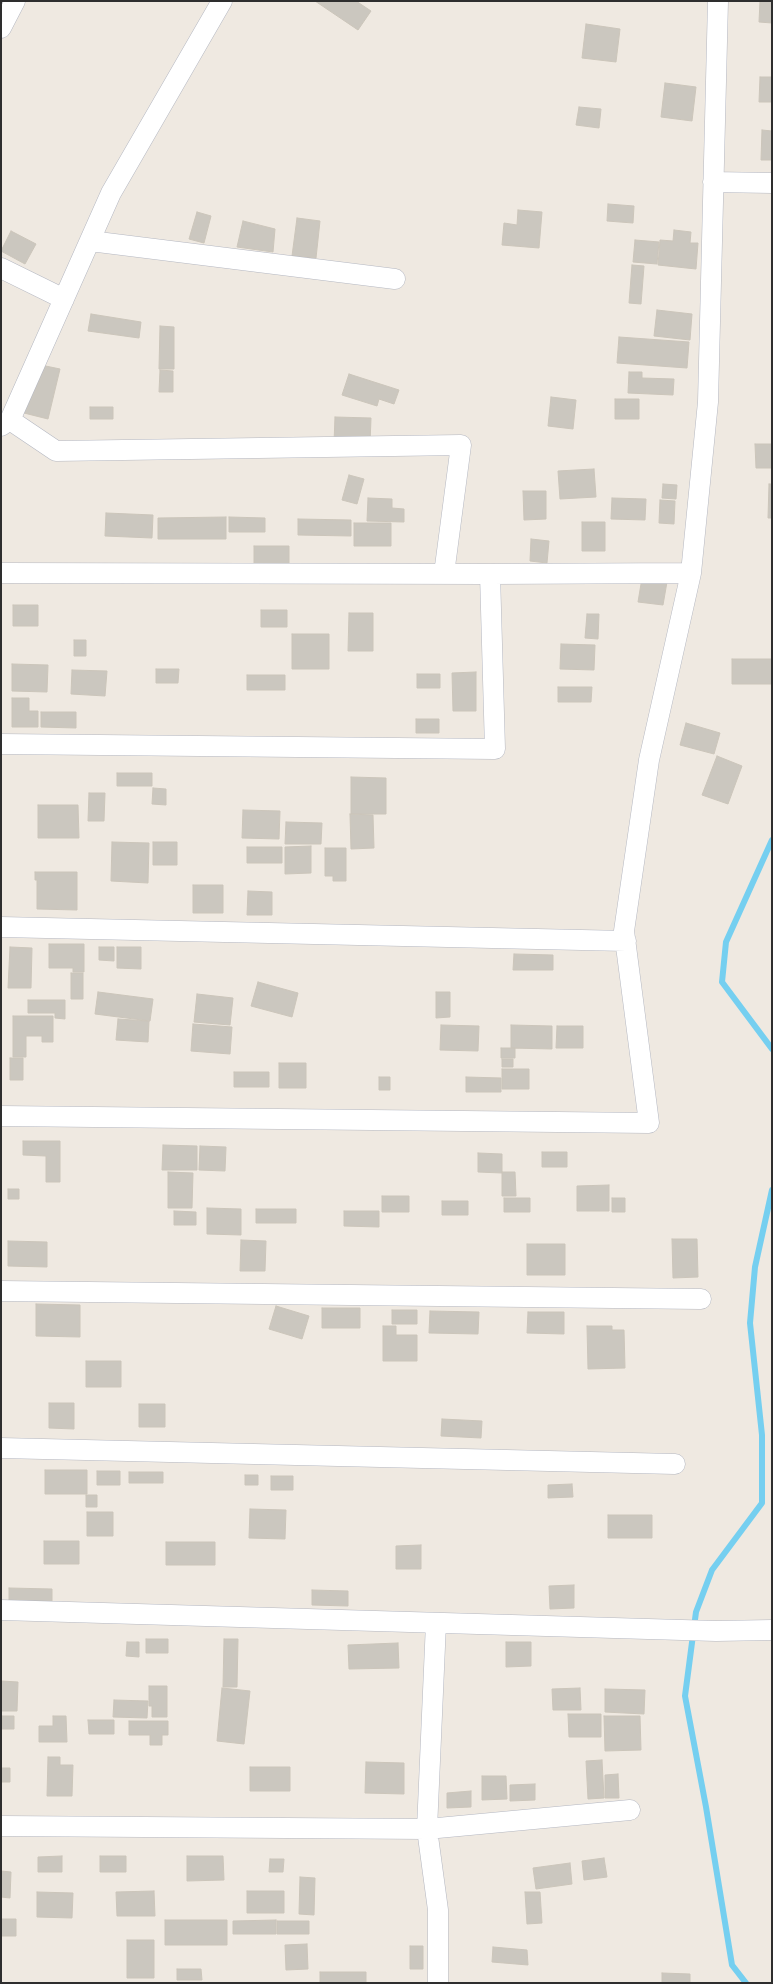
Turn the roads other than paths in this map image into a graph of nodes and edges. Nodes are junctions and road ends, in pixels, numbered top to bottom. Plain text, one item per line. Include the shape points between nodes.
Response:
1 (222, 1) edge
2 (718, 1) edge
3 (9, 4) edge
4 (1, 28) edge
5 (713, 182) junction
6 (772, 183) edge
7 (90, 241) junction
8 (1, 268) edge
9 (395, 279) dead end
10 (64, 298) junction
11 (7, 415) edge
12 (1, 573) edge
13 (691, 573) junction
14 (444, 574) junction
15 (490, 574) junction
16 (1, 744) edge
17 (1, 927) edge
18 (626, 941) junction
19 (1, 1116) edge
20 (1, 1291) edge
21 (701, 1299) dead end
22 (1, 1448) edge
23 (675, 1464) dead end
24 (1, 1610) edge
25 (436, 1623) junction
26 (772, 1630) edge
27 (630, 1810) dead end
28 (1, 1826) edge
29 (427, 1829) junction
30 (438, 1983) edge

1 - 7 street via 111,193
2 - 5 street
3 - 4 street
5 - 6 street
5 - 13 street via 708,402
7 - 9 street
7 - 10 street
8 - 10 street
10 - 11 street
11 - 14 street via 56,451 461,445
12 - 14 street
13 - 15 street
13 - 18 street via 650,760 624,931
14 - 15 street
15 - 16 street via 494,749
17 - 18 street
18 - 19 street via 650,1123
20 - 21 street
22 - 23 street
24 - 25 street
25 - 26 street
25 - 29 street
27 - 29 street
28 - 29 street
29 - 30 street via 438,1910

